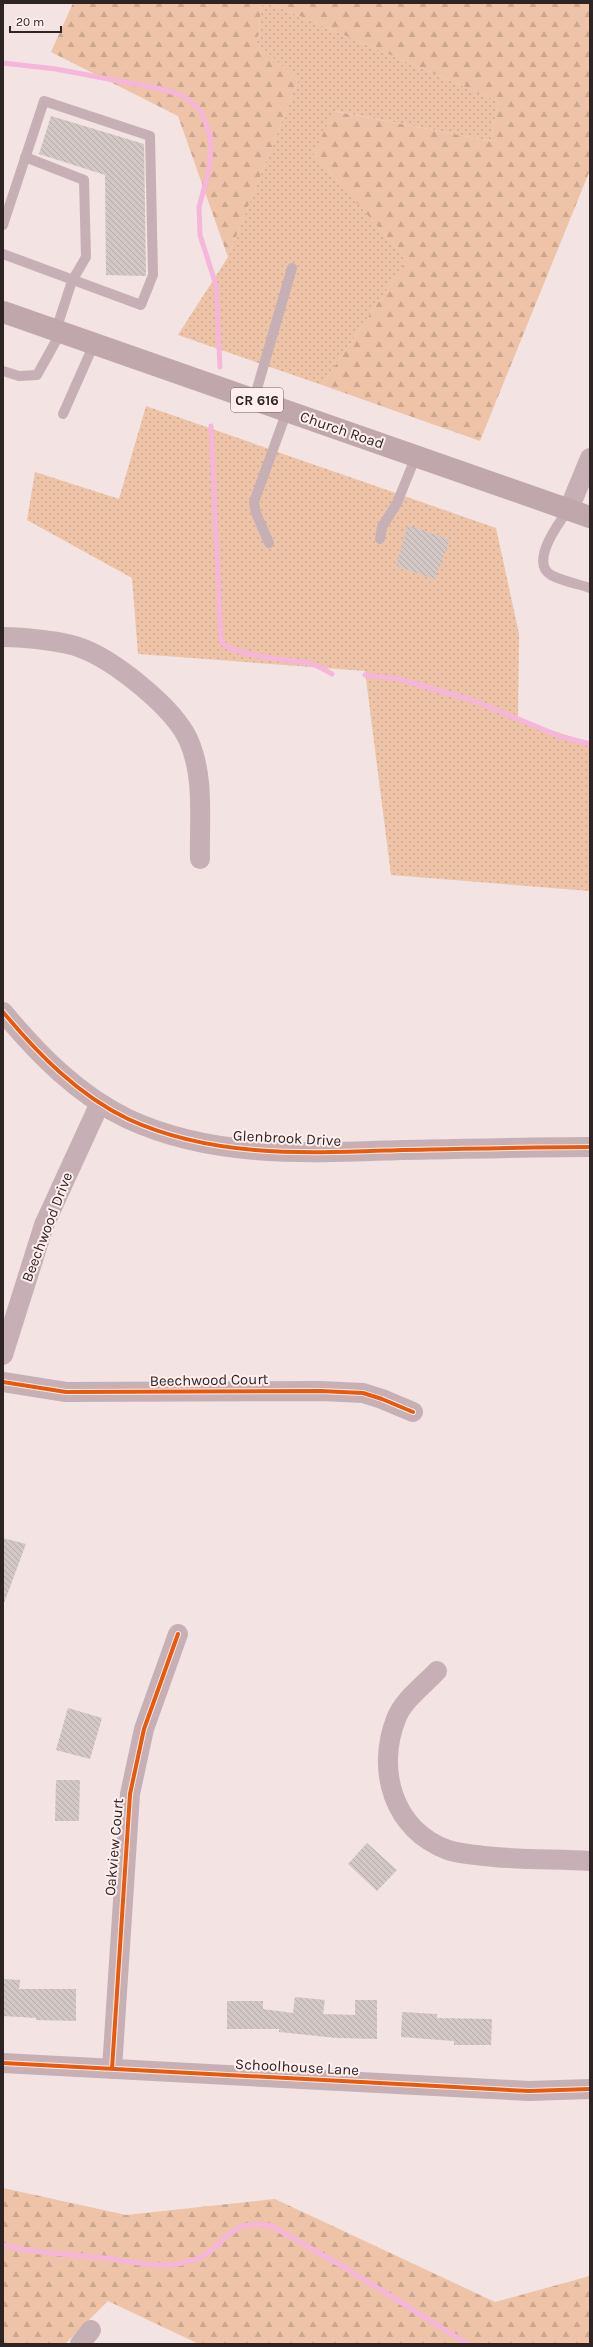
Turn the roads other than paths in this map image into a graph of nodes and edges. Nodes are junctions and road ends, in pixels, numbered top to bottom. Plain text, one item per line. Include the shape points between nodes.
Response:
1 (25, 158) junction
2 (3, 225) edge
3 (3, 254) edge
4 (292, 268) dead end
5 (72, 281) junction
6 (3, 312) edge
7 (58, 331) junction
8 (94, 344) junction
9 (3, 371) edge
10 (254, 399) junction
11 (287, 411) junction
12 (63, 414) dead end
13 (416, 456) junction
14 (590, 458) edge
15 (569, 509) junction
16 (590, 517) edge
17 (380, 539) dead end
18 (269, 543) dead end
19 (590, 588) edge
20 (3, 637) edge
21 (200, 859) dead end
22 (3, 1012) edge
23 (100, 1103) junction
24 (590, 1147) edge
25 (3, 1355) edge
26 (3, 1382) edge
27 (413, 1412) dead end
28 (178, 1634) dead end
29 (437, 1671) dead end
30 (590, 1861) edge
31 (3, 2063) edge
32 (112, 2069) junction
33 (590, 2090) edge

1 - 2 lane
1 - 5 lane via 84,180 86,258
1 - 5 lane via 44,101 150,136 153,275 141,305
3 - 5 lane
4 - 10 lane
5 - 7 lane
6 - 7 main road, Church Road / CR 616
7 - 8 main road, Church Road / CR 616
7 - 9 lane via 37,375 19,376
8 - 10 main road, Church Road / CR 616
8 - 12 lane
10 - 11 main road, Church Road / CR 616
11 - 13 main road, Church Road / CR 616
11 - 18 lane via 254,502
13 - 15 main road, Church Road / CR 616
13 - 17 lane via 397,503 382,527
14 - 15 street
15 - 16 main road, Church Road / CR 616
15 - 19 lane via 548,541 546,568 550,575
20 - 21 street via 81,648 127,676 154,696 166,709 188,739 198,776
22 - 23 street, Glenbrook Drive via 37,1051 70,1081
23 - 24 street, Glenbrook Drive via 128,1118 172,1135 245,1150 349,1153
23 - 25 street, Beechwood Drive via 42,1231
26 - 27 street, Beechwood Court via 66,1392 363,1393
28 - 32 street, Oakview Court via 144,1729 130,1794
29 - 30 street via 396,1718 386,1756 390,1783 404,1815 416,1830 431,1843 449,1850 512,1859
31 - 32 street, Schoolhouse Lane
32 - 33 street, Schoolhouse Lane via 529,2091

